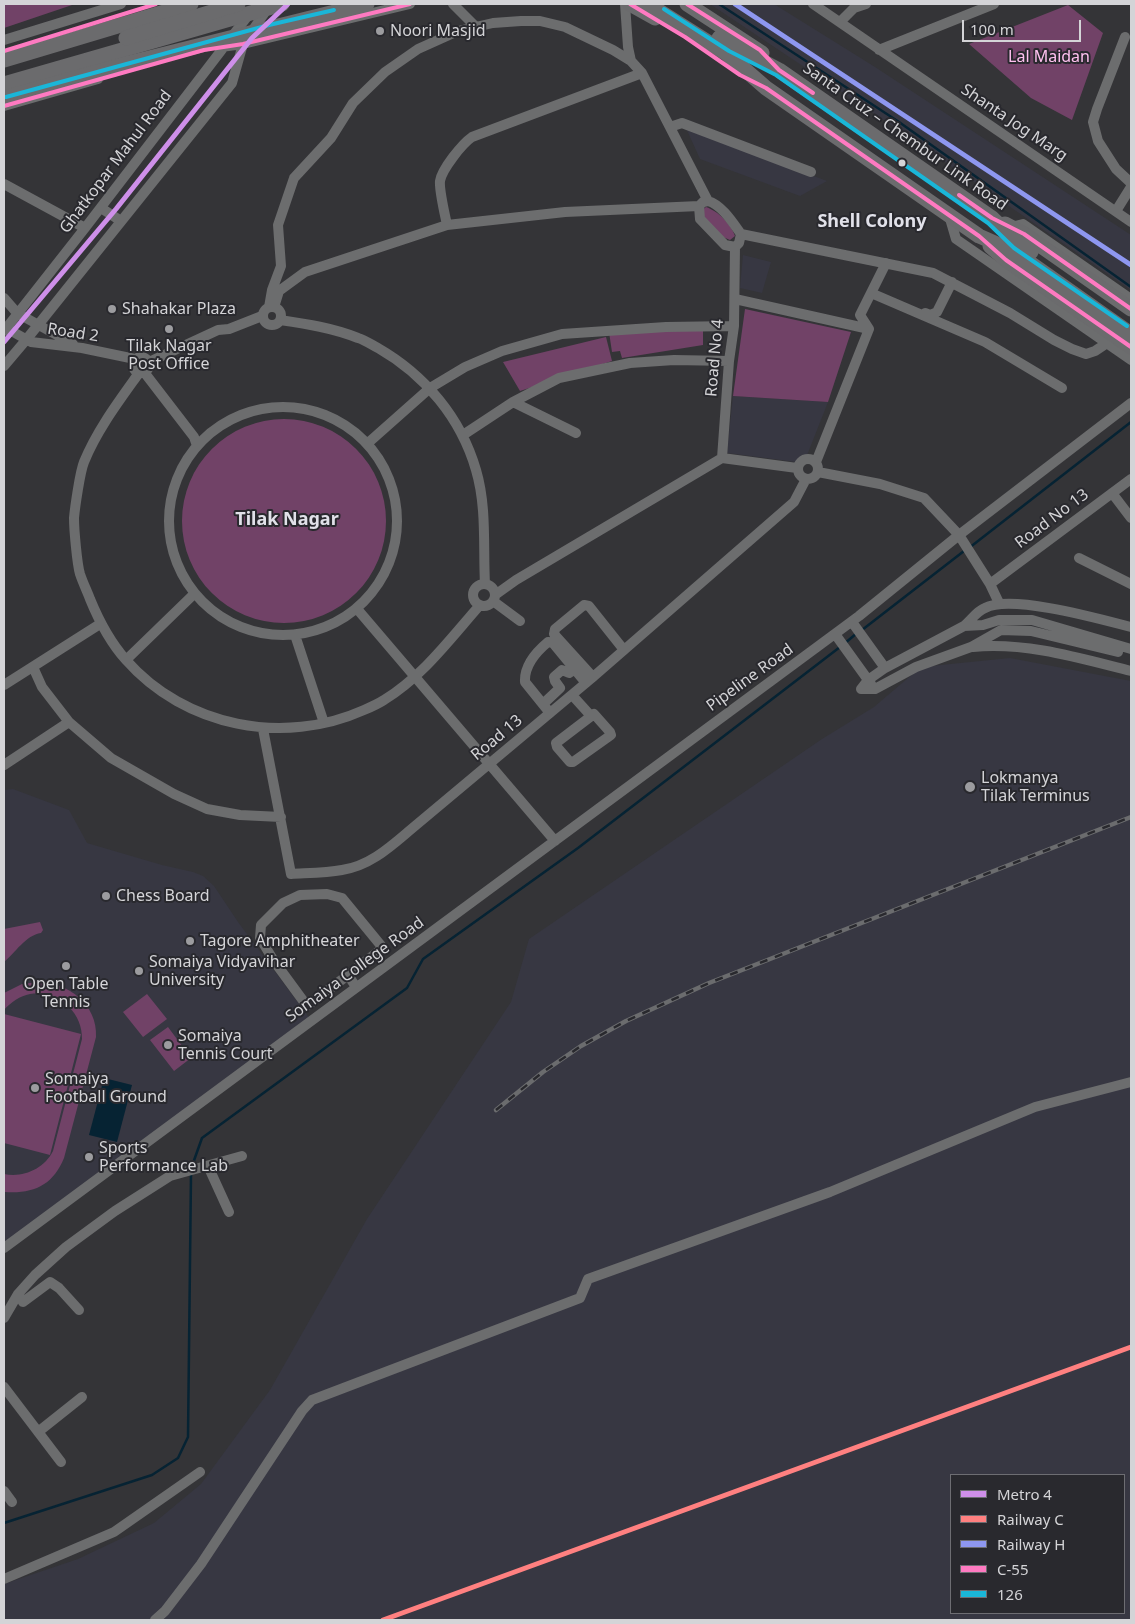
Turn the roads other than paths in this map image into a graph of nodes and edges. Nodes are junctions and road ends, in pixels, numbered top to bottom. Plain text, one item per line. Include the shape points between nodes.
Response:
1 (121, 4) edge
2 (156, 4) edge
3 (191, 4) edge
4 (226, 4) edge
5 (333, 4) edge
6 (367, 4) edge
7 (410, 4) edge
8 (453, 4) edge
9 (625, 4) edge
10 (630, 4) edge
11 (687, 4) edge
12 (813, 4) edge
13 (866, 4) edge
14 (994, 4) edge
15 (275, 5) edge
16 (657, 5) edge
17 (244, 11) edge
18 (225, 20) junction
19 (840, 22) junction
20 (476, 27) junction
21 (124, 31) junction
22 (1124, 37) dead end
23 (4, 40) edge
24 (244, 44) junction
25 (223, 46) junction
26 (879, 50) junction
27 (4, 51) edge
28 (4, 60) edge
29 (631, 61) junction
30 (779, 70) junction
31 (642, 73) junction
32 (4, 74) edge
33 (4, 84) edge
34 (766, 88) junction
35 (4, 91) edge
36 (4, 98) edge
37 (4, 106) edge
38 (670, 127) junction
39 (811, 172) dead end
40 (1130, 181) edge
41 (4, 184) edge
42 (704, 203) junction
43 (101, 208) junction
44 (1116, 211) junction
45 (949, 216) junction
46 (992, 218) junction
47 (122, 221) junction
48 (1131, 222) edge
49 (447, 225) junction
50 (1011, 227) junction
51 (85, 228) junction
52 (741, 234) junction
53 (979, 236) junction
54 (735, 246) junction
55 (886, 263) junction
56 (952, 282) junction
57 (872, 292) junction
58 (4, 298) edge
59 (735, 298) junction
60 (1131, 299) edge
61 (272, 307) junction
62 (1131, 309) edge
63 (17, 314) junction
64 (262, 316) junction
65 (280, 320) junction
66 (1131, 321) edge
67 (38, 325) junction
68 (734, 326) junction
69 (5, 329) edge
70 (869, 329) junction
71 (1131, 334) edge
72 (26, 340) junction
73 (1107, 342) junction
74 (1131, 347) edge
75 (82, 348) junction
76 (135, 359) junction
77 (1131, 360) edge
78 (729, 361) junction
79 (148, 362) junction
80 (4, 366) edge
81 (142, 373) junction
82 (430, 388) junction
83 (1062, 388) dead end
84 (513, 402) junction
85 (1131, 403) edge
86 (576, 433) dead end
87 (463, 435) junction
88 (196, 443) junction
89 (368, 443) junction
90 (722, 458) junction
91 (817, 467) junction
92 (797, 468) junction
93 (806, 479) junction
94 (1131, 479) edge
95 (1112, 493) junction
96 (1131, 518) edge
97 (960, 537) junction
98 (1079, 558) dead end
99 (990, 584) junction
100 (1131, 584) edge
101 (490, 591) junction
102 (194, 594) junction
103 (999, 603) junction
104 (480, 605) junction
105 (358, 610) junction
106 (520, 621) dead end
107 (100, 624) junction
108 (964, 626) junction
109 (1131, 627) edge
110 (858, 630) junction
111 (295, 635) junction
112 (840, 642) junction
113 (971, 647) junction
114 (1131, 649) edge
115 (624, 650) junction
116 (1131, 655) edge
117 (126, 660) junction
118 (32, 667) junction
119 (885, 668) junction
120 (575, 669) junction
121 (1131, 671) edge
122 (416, 677) junction
123 (589, 680) junction
124 (868, 680) junction
125 (4, 685) edge
126 (875, 689) junction
127 (572, 695) junction
128 (543, 704) junction
129 (550, 713) junction
130 (591, 716) junction
131 (69, 722) junction
132 (324, 723) junction
133 (263, 728) junction
134 (489, 764) junction
135 (4, 765) edge
136 (280, 817) junction
137 (555, 841) junction
138 (383, 948) junction
139 (392, 961) junction
140 (348, 975) junction
141 (356, 988) junction
142 (307, 1006) junction
143 (316, 1018) junction
144 (1131, 1082) edge
145 (242, 1156) dead end
146 (205, 1166) junction
147 (229, 1212) dead end
148 (4, 1248) edge
149 (18, 1294) junction
150 (79, 1310) dead end
151 (4, 1318) edge
152 (4, 1387) edge
153 (82, 1397) dead end
154 (38, 1432) junction
155 (61, 1462) dead end
156 (200, 1472) dead end
157 (4, 1491) edge
158 (12, 1502) dead end
159 (4, 1579) edge
160 (156, 1620) edge

1 - 23 street
2 - 27 highway
3 - 21 highway
4 - 18 street
5 - 35 highway
6 - 36 highway, bridge
7 - 24 street
8 - 20 street
9 - 29 street
10 - 34 highway via 740,75
11 - 30 highway via 760,50
12 - 19 street, Shanta Jog Marg
13 - 19 street via 854,8
14 - 26 street
15 - 17 highway
15 - 24 street
16 - 30 highway
16 - 34 highway via 727,54
17 - 18 highway
17 - 21 highway, bridge
17 - 24 street
17 - 25 street, Ghatkopar Mahul Road
18 - 25 street
18 - 33 highway
19 - 26 street, Shanta Jog Marg
20 - 29 street via 521,21 566,27
20 - 61 street via 418,48 385,72 353,103 331,138 294,178 278,225 281,266 272,290
21 - 28 highway
21 - 32 highway
22 - 40 street via 1093,122 1098,141 1116,169
24 - 25 street
24 - 47 street via 232,83
25 - 37 street
25 - 43 street, Ghatkopar Mahul Road
26 - 44 street, Shanta Jog Marg
29 - 31 street
30 - 46 highway, Santa Cruz – Chembur Link Road
31 - 38 street
31 - 49 street via 466,141 440,182
34 - 45 highway
38 - 39 street via 682,123
38 - 42 street
40 - 44 street
41 - 51 street
42 - 49 street via 565,212
42 - 52 street via 713,202
42 - 54 street via 700,219 725,245
43 - 47 street
43 - 51 street, Ghatkopar Mahul Road
44 - 48 street, Shanta Jog Marg
45 - 53 highway
45 - 73 street via 956,239
46 - 50 highway
46 - 66 highway, Santa Cruz – Chembur Link Road via 1018,243
47 - 67 street
49 - 61 street via 305,272 279,291
50 - 60 street via 1023,224
50 - 62 highway
51 - 63 street, Ghatkopar Mahul Road
52 - 54 street, Road No 4
52 - 55 street
53 - 71 highway via 1013,251
53 - 74 highway via 1006,260
54 - 59 street, Road No 4
55 - 56 street via 934,272
55 - 57 street
56 - 57 street via 937,312 930,315
56 - 73 street via 1072,349 1086,354
57 - 70 street via 860,314
57 - 83 street via 985,342
58 - 63 street
59 - 68 street, Road No 4
59 - 70 street
61 - 64 street
61 - 65 street via 280,311
63 - 67 street
63 - 69 street, Ghatkopar Mahul Road
64 - 65 street via 270,325 276,325
64 - 79 street via 218,330
65 - 82 street via 320,325 360,338 398,360
67 - 72 street
67 - 75 street
68 - 78 street, Road No 4
68 - 82 street via 666,326 562,334 502,351 465,366
69 - 72 street, Road 2
70 - 91 street
72 - 75 street, Road 2
72 - 80 street
73 - 77 street
75 - 76 street, Road 2
76 - 79 street via 143,357
76 - 81 street via 135,371
78 - 84 street via 630,363 559,378
78 - 90 street, Road No 4
79 - 81 street via 148,369
81 - 88 street
81 - 107 street via 110,414 83,464 74,519 80,574
82 - 87 street
82 - 89 street
84 - 86 street
84 - 87 street
85 - 97 street, Pipeline Road
87 - 101 street via 476,470 483,507
88 - 89 street via 231,419 266,408 304,408 338,421
88 - 102 street via 181,468 170,499 168,533 177,565
89 - 105 street via 386,469 394,490 399,529 393,559 379,587
90 - 92 street
90 - 101 street via 516,580
91 - 92 street via 810,458 800,462
91 - 93 street via 813,478
91 - 97 street via 924,498
92 - 93 street
93 - 115 street, Road 13 via 794,502
94 - 95 street, Road No 13
95 - 96 street
95 - 99 street, Road No 13
97 - 99 street
97 - 110 street, Pipeline Road
98 - 100 street
99 - 103 street
101 - 104 street via 489,605
101 - 104 street via 478,586 474,591 473,598
101 - 106 street
102 - 111 street via 222,618 255,633
102 - 117 street
103 - 108 street via 984,608
103 - 109 street via 1061,610
104 - 122 street
105 - 111 street via 327,628
105 - 122 street
107 - 117 street
107 - 118 street
108 - 114 street via 1007,619 1032,620
108 - 119 street
110 - 112 street, Pipeline Road
110 - 119 street
111 - 132 street
112 - 124 street
112 - 137 street, Pipeline Road
113 - 116 street via 1001,630 1031,630
113 - 121 street via 997,644 1033,648
113 - 126 street via 916,667
115 - 123 street, Road 13
115 - 123 street via 589,606 584,605 554,634
117 - 133 street via 154,687 188,708 224,722
118 - 125 street
118 - 131 street via 42,687
119 - 124 street
120 - 123 street
120 - 128 street via 568,674 562,670 554,676 560,688
120 - 128 street via 553,643 548,642 533,655 525,679
122 - 132 street via 384,701 346,718
122 - 134 street
123 - 127 street, Road 13
124 - 126 street
124 - 126 street via 861,689
127 - 129 street, Road 13
127 - 130 street
128 - 129 street
129 - 134 street, Road 13
130 - 130 street via 596,714 611,735 570,762 556,743
131 - 135 street
131 - 136 street via 111,758 207,809
132 - 133 street via 305,728
133 - 136 street, Road 13
134 - 136 street, Road 13 via 384,852 365,864 342,870 291,874
134 - 137 street
137 - 139 street, Somaiya College Road
138 - 139 street
138 - 140 street
138 - 142 street via 342,898 327,894 300,895 283,903 261,925 260,938
139 - 141 street, Somaiya College Road
140 - 141 street
140 - 142 street
141 - 143 street, Somaiya College Road
142 - 143 street
143 - 148 street, Somaiya College Road
144 - 160 street via 1035,1107 830,1192 588,1279 580,1298 312,1400 302,1410 201,1564
145 - 146 street
146 - 147 street
146 - 149 street via 170,1176 116,1212 66,1248
149 - 150 street via 23,1302 50,1282
149 - 151 street
152 - 154 street
153 - 154 street
154 - 155 street
156 - 159 street via 114,1532
157 - 158 street

